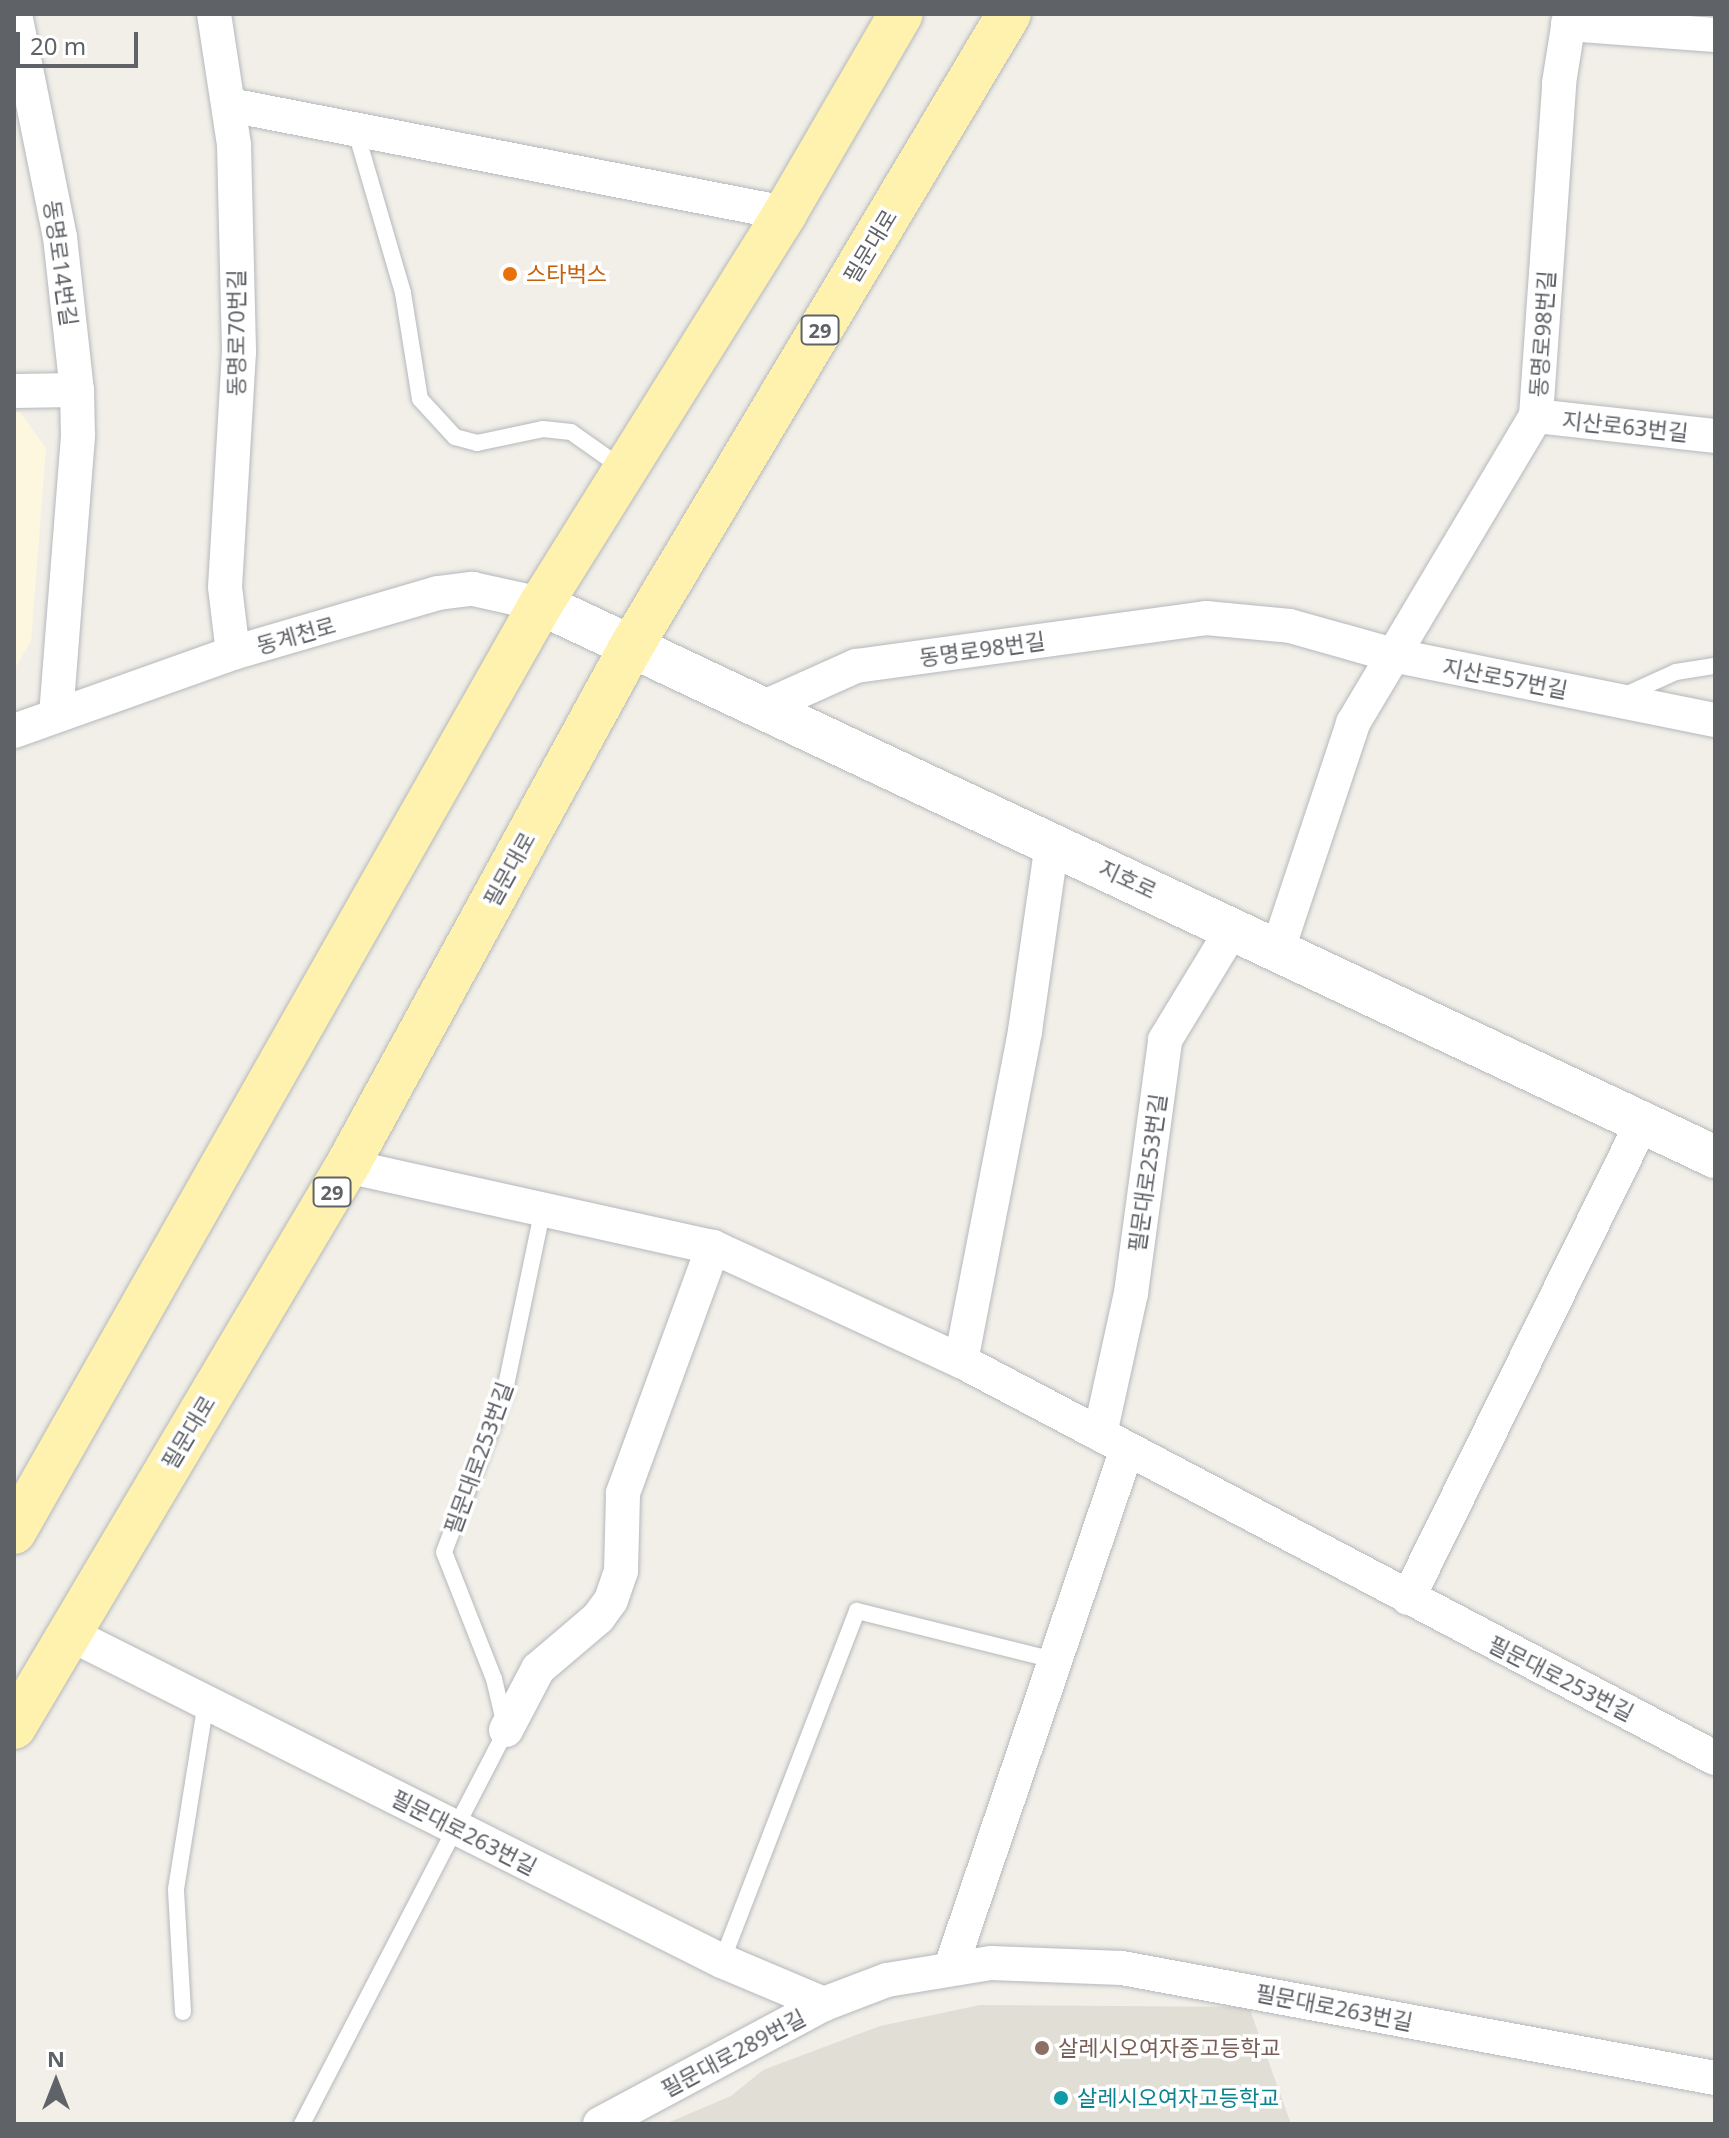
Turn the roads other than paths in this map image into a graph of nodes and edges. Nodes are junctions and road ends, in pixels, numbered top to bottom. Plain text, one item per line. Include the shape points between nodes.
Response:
1 (15, 14) edge
2 (214, 14) edge
3 (901, 14) edge
4 (1009, 14) edge
5 (1569, 19) edge
6 (1715, 35) edge
7 (22, 72) edge
8 (230, 105) junction
9 (356, 132) junction
10 (785, 213) junction
11 (77, 390) junction
12 (14, 391) edge
13 (1536, 416) junction
14 (1715, 436) edge
15 (623, 469) junction
16 (541, 604) junction
17 (631, 647) junction
18 (233, 653) junction
19 (1397, 656) junction
20 (1715, 666) edge
21 (1614, 700) junction
22 (762, 708) junction
23 (56, 713) junction
24 (1715, 720) edge
25 (14, 731) edge
26 (1052, 843) junction
27 (1233, 928) junction
28 (1278, 949) junction
29 (1642, 1123) junction
30 (1715, 1157) edge
31 (347, 1166) junction
32 (542, 1213) junction
33 (713, 1247) junction
34 (961, 1361) junction
35 (1113, 1442) junction
36 (14, 1532) edge
37 (1408, 1598) junction
38 (68, 1633) junction
39 (1054, 1660) junction
40 (206, 1702) junction
41 (14, 1727) edge
42 (506, 1730) junction
43 (1715, 1758) edge
44 (457, 1828) junction
45 (722, 1961) junction
46 (951, 1967) junction
47 (824, 2004) junction
48 (183, 2012) dead end
49 (1715, 2078) edge
50 (302, 2124) edge
51 (600, 2124) edge

1 - 7 street, 동명로14번길
2 - 8 street, 동명로70번길
3 - 10 main road
4 - 17 main road, 필문대로 / 29
5 - 6 street, 동명로98번길
5 - 13 street, 동명로98번길 via 1559,83
7 - 11 street, 동명로14번길 via 60,237
8 - 9 street
8 - 18 street, 동명로70번길 via 239,352 225,587
9 - 10 street via 704,193
9 - 15 lane via 403,293 420,399 455,437 477,443 543,429 571,432
10 - 15 main road
11 - 12 street
11 - 23 street
13 - 14 street, 지산로63번길
13 - 19 street, 동명로98번길
15 - 16 main road
16 - 17 street, 지호로
16 - 18 street, 동계천로 via 473,589 438,593
16 - 36 main road
17 - 22 street, 지호로
17 - 31 main road, 필문대로 / 29
18 - 23 street, 동계천로
19 - 21 street, 지산로57번길
19 - 22 street, 동명로98번길 via 1290,626 1206,618 856,666
19 - 28 street, 동명로98번길 via 1353,723
20 - 21 lane via 1676,672
21 - 24 street, 지산로57번길
22 - 26 street, 지호로
23 - 25 street, 동계천로
26 - 27 street, 지호로
26 - 34 street via 1025,1031
27 - 28 street, 지호로
27 - 35 street, 필문대로253번길 via 1165,1040
28 - 29 street, 지호로
29 - 30 street, 지호로
29 - 37 street
31 - 32 street, 필문대로253번길
31 - 38 main road, 필문대로 / 29
32 - 33 street, 필문대로253번길
32 - 42 lane, 필문대로253번길 via 504,1395 444,1552 494,1679
33 - 34 street, 필문대로253번길
33 - 42 street via 623,1493 621,1571 611,1600 598,1618 538,1669
34 - 35 street, 필문대로253번길
35 - 37 street, 필문대로253번길
35 - 39 street
37 - 43 street, 필문대로253번길
38 - 40 street, 필문대로263번길
38 - 41 main road, 필문대로 / 29
39 - 45 lane via 857,1611
39 - 46 street
40 - 44 street, 필문대로263번길
40 - 48 lane via 176,1889
42 - 44 lane
44 - 45 street, 필문대로263번길
44 - 50 lane
45 - 47 street, 필문대로263번길
46 - 47 street, 필문대로263번길 via 887,1980
46 - 49 street, 필문대로263번길 via 1045,1963 1122,1968
47 - 51 street, 필문대로289번길

